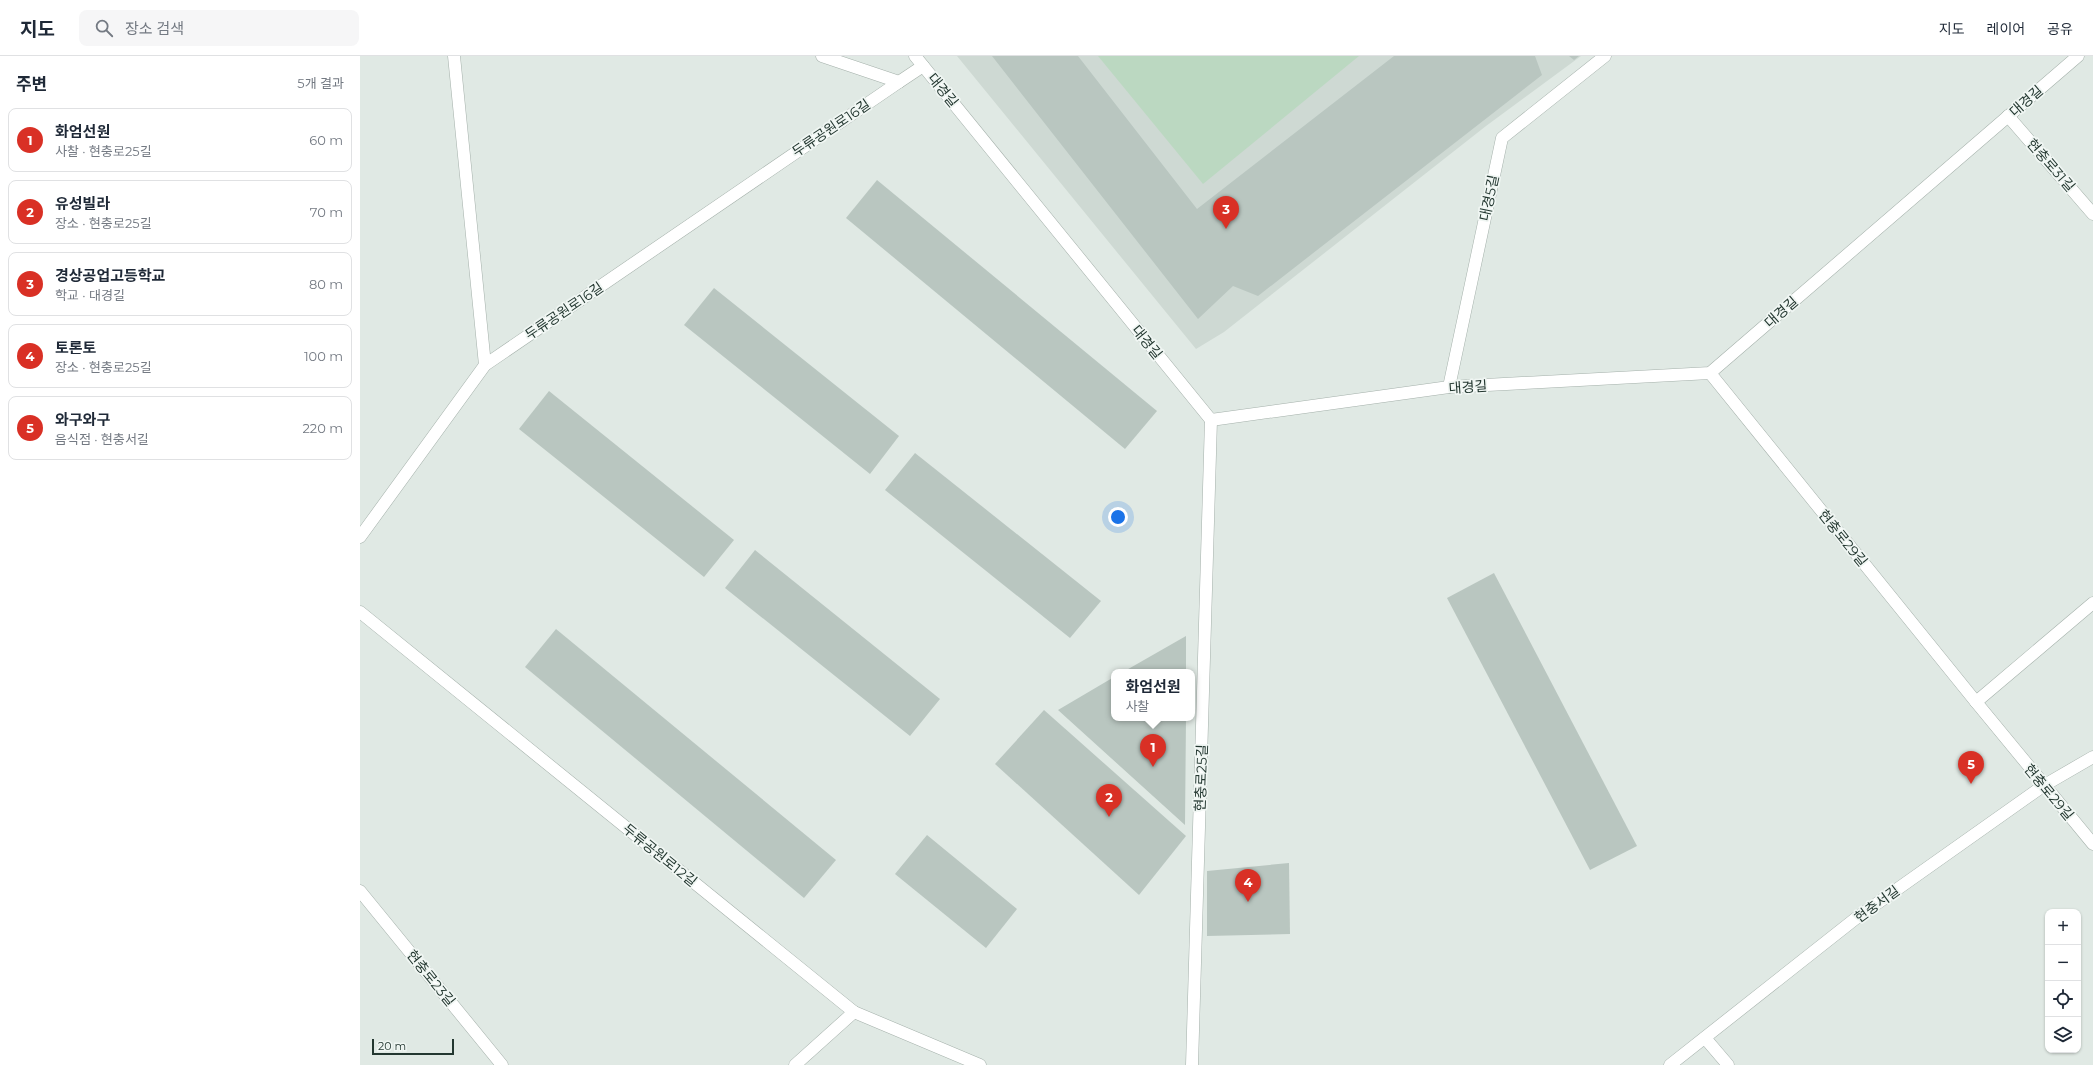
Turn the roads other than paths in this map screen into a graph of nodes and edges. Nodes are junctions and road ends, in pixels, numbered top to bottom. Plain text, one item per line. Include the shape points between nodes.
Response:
1 (454, 56) edge
2 (822, 56) edge
3 (915, 56) edge
4 (1605, 56) edge
5 (2078, 56) edge
6 (923, 66) junction
7 (899, 82) junction
8 (2008, 116) junction
9 (2093, 214) edge
10 (485, 365) junction
11 (1710, 373) junction
12 (1449, 387) junction
13 (1211, 420) junction
14 (360, 538) edge
15 (2093, 603) edge
16 (360, 612) edge
17 (1976, 702) junction
18 (2093, 756) edge
19 (2043, 786) junction
20 (2093, 844) edge
21 (360, 891) edge
22 (854, 1012) junction
23 (1705, 1038) junction
24 (502, 1065) edge
25 (795, 1065) edge
26 (980, 1065) edge
27 (1192, 1065) edge
28 (1670, 1065) edge
29 (1728, 1065) edge

1 - 10 street
2 - 7 street
3 - 6 street, 대경길
4 - 12 street, 대경5길 via 1502,138
5 - 8 street, 대경길
6 - 7 street, 두류공원로16길
6 - 13 street, 대경길
7 - 10 street, 두류공원로16길
8 - 9 street, 현충로31길
8 - 11 street, 대경길
10 - 14 street, 두류공원로16길
11 - 12 street, 대경길
11 - 17 street, 현충로29길
12 - 13 street, 대경길
13 - 27 street, 현충로25길
15 - 17 street
16 - 22 street, 두류공원로12길
17 - 19 street, 현충로29길
18 - 19 street, 현충서길
19 - 20 street, 현충로29길
19 - 23 street, 현충서길 via 1854,919
21 - 24 street, 현충로23길
22 - 25 street
22 - 26 street, 두류공원로12길
23 - 28 street, 현충서길
23 - 29 street

